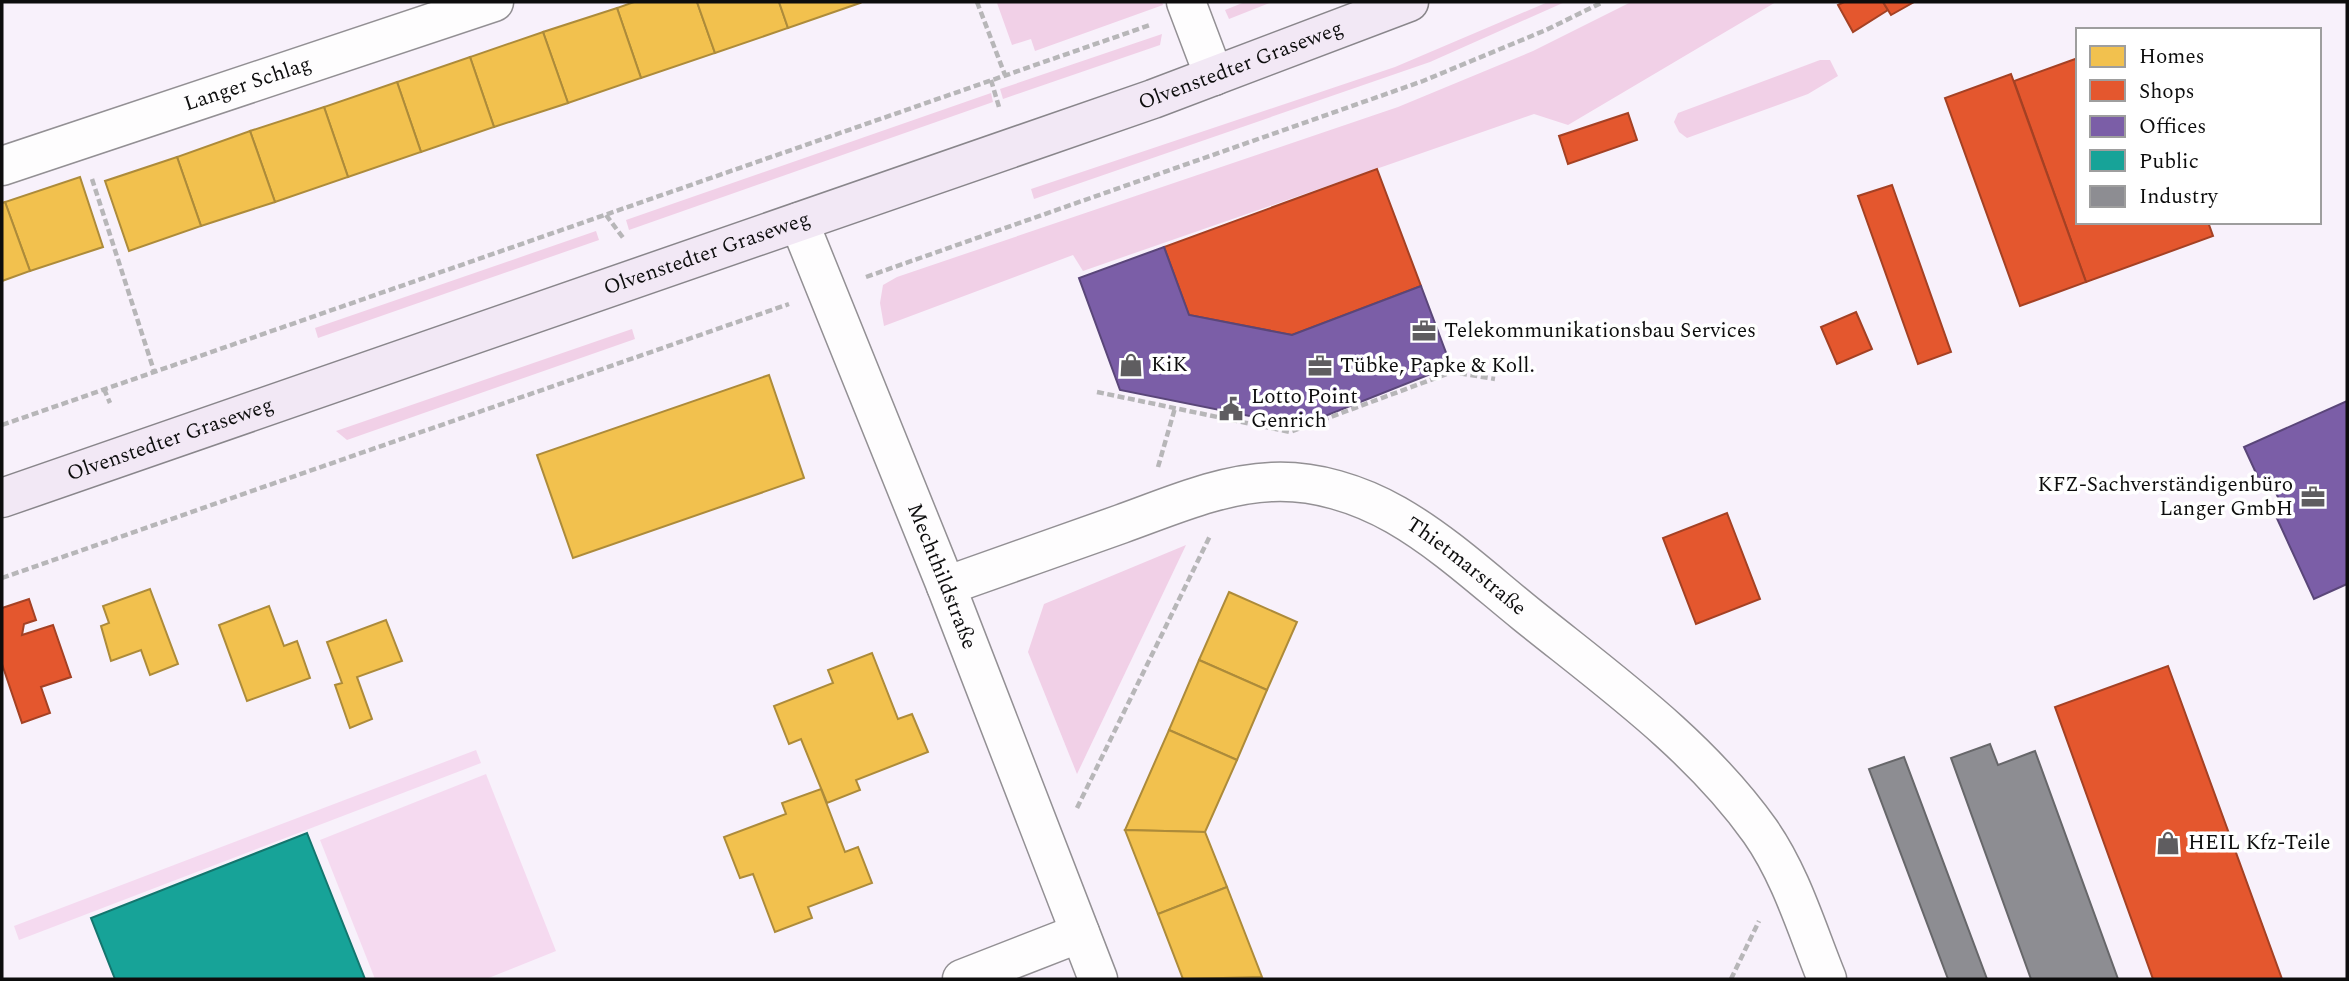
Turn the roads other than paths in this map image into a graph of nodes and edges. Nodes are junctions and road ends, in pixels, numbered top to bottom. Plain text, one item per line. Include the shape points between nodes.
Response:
1 (494, 2) edge
2 (1186, 2) edge
3 (1409, 2) edge
4 (1214, 76) junction
5 (2, 166) edge
6 (799, 222) junction
7 (2, 498) edge
8 (946, 586) junction
9 (1080, 933) junction
10 (962, 979) edge
11 (1098, 979) edge
12 (1827, 979) edge

1 - 5 street, Langer Schlag
2 - 4 street
3 - 4 main road, Olvenstedter Graseweg
4 - 6 main road, Olvenstedter Graseweg
6 - 7 main road, Olvenstedter Graseweg
6 - 8 street, Mechthildstraße
8 - 9 street, Mechthildstraße
8 - 12 street, Thietmarstraße via 1189,499 1235,487 1273,482 1336,490 1387,510 1431,538 1685,745 1734,797 1783,870
9 - 10 street
9 - 11 street, Mechthildstraße

